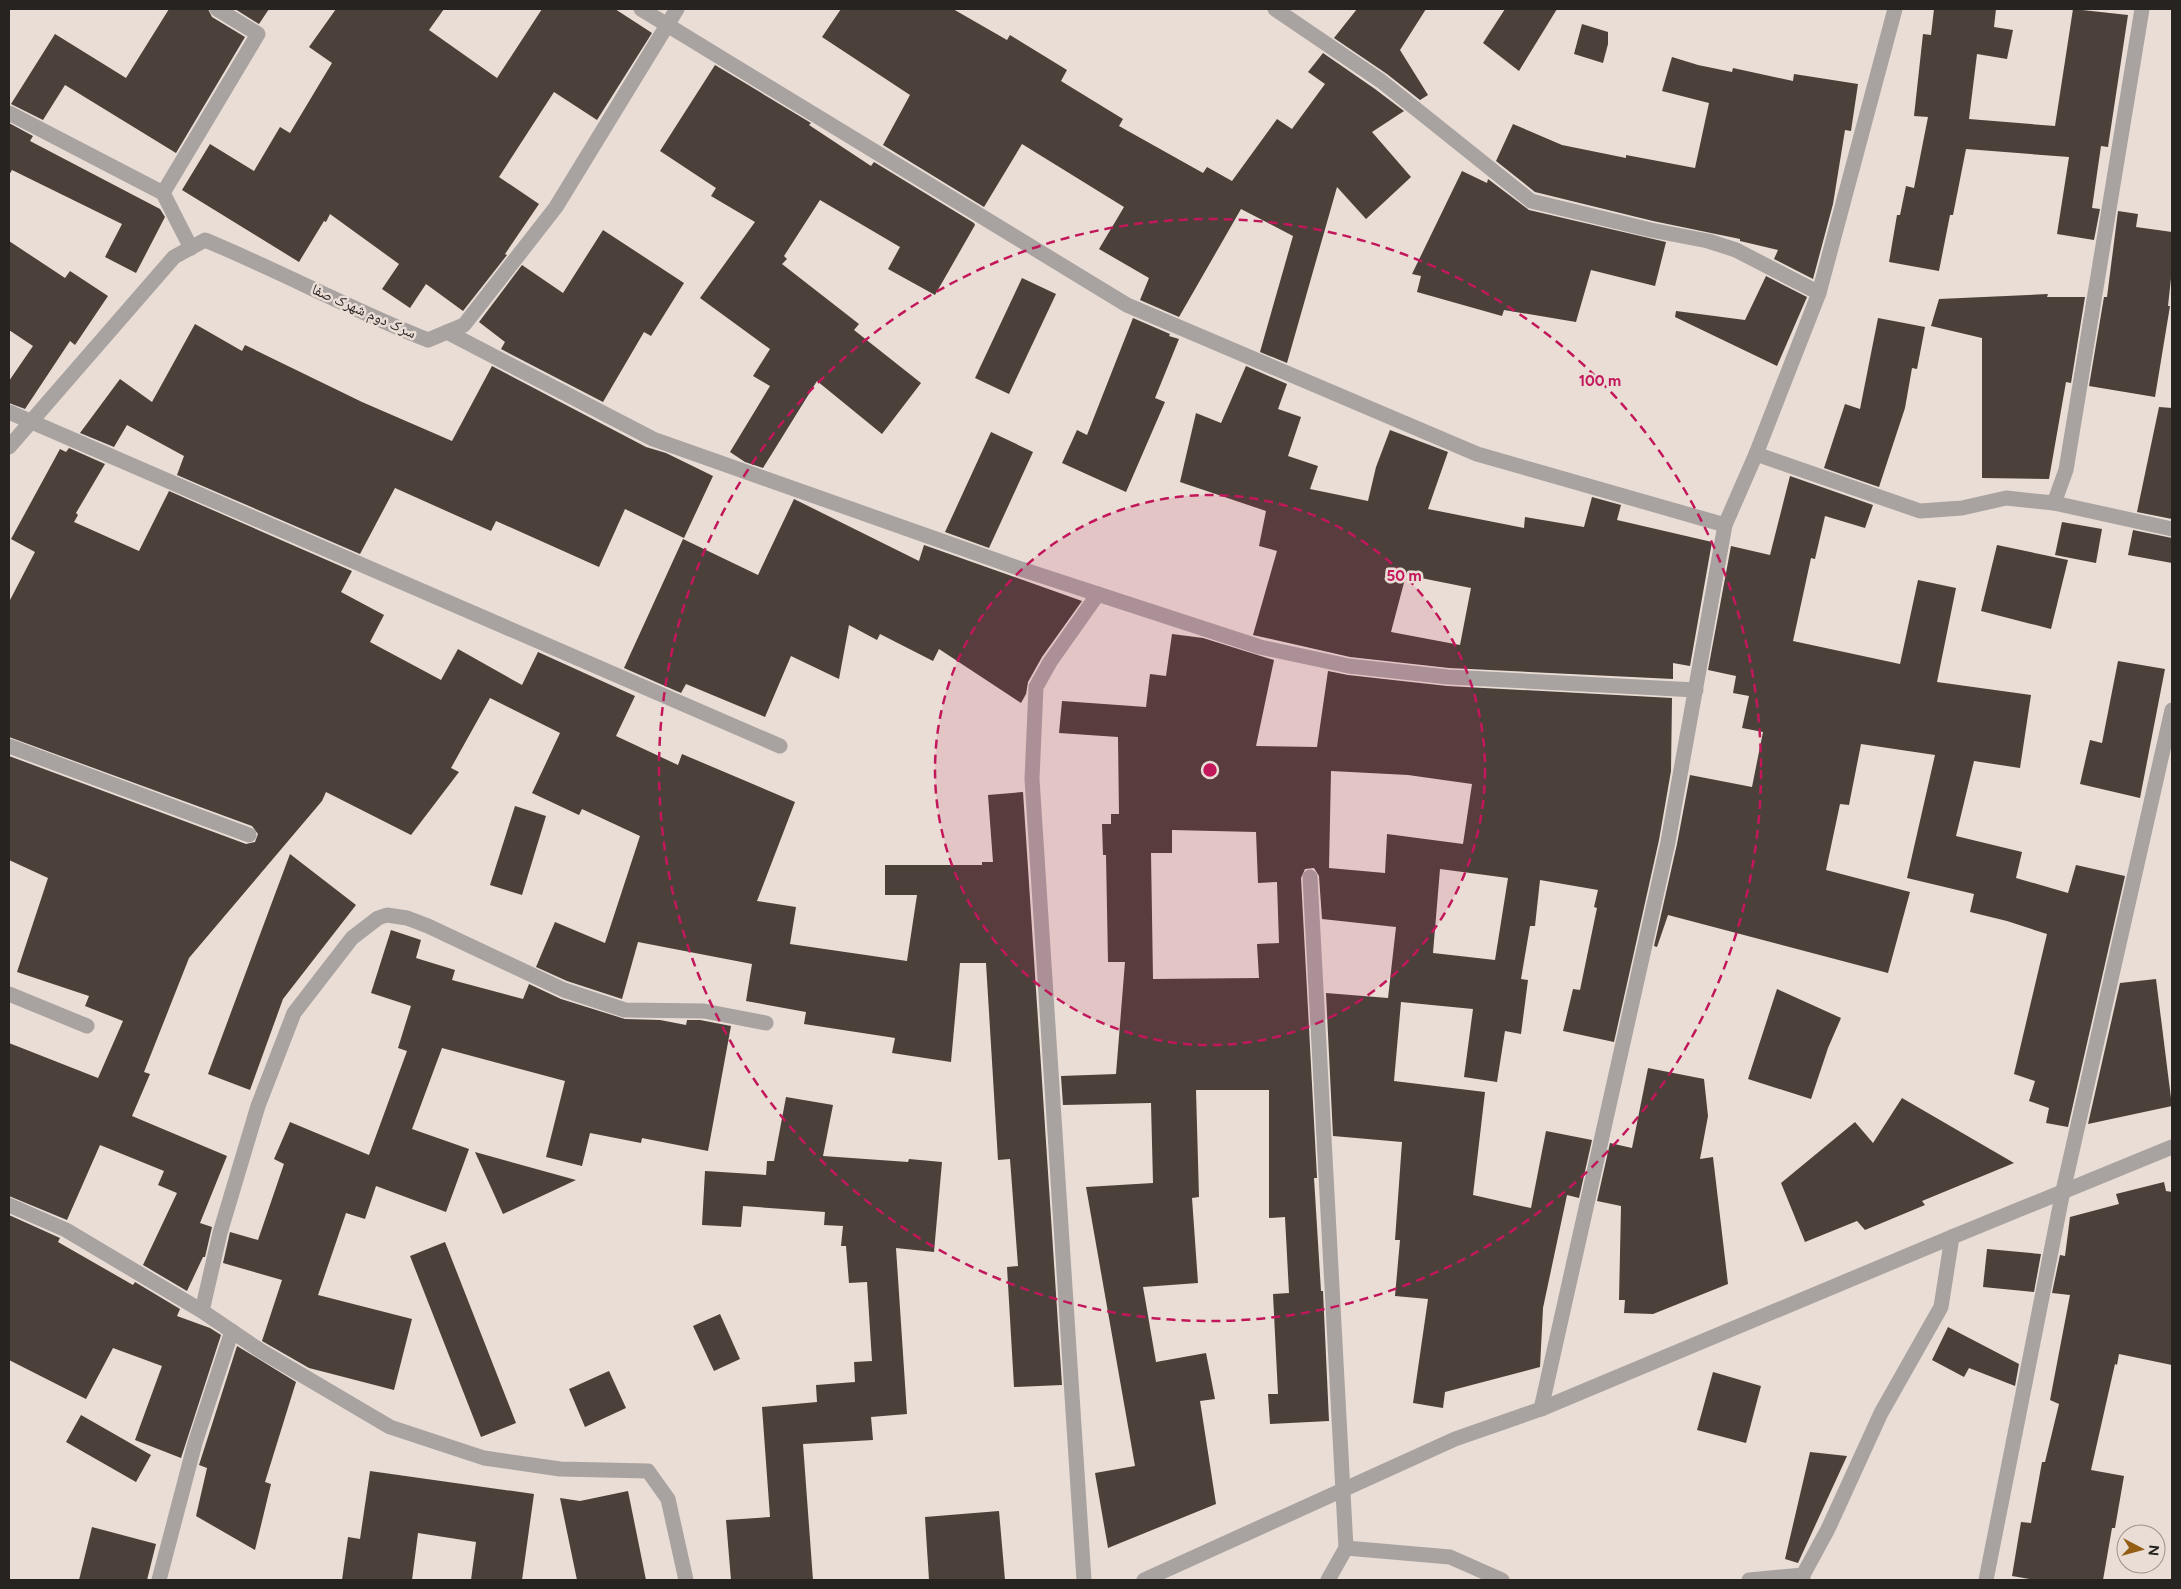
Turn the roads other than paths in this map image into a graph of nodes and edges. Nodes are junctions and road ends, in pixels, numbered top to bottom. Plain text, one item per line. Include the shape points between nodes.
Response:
1 (217, 9) edge
2 (641, 9) edge
3 (677, 9) edge
4 (1275, 9) edge
5 (1895, 9) edge
6 (2142, 9) edge
7 (667, 25) junction
8 (9, 113) edge
9 (163, 193) junction
10 (191, 248) junction
11 (1818, 293) junction
12 (447, 332) junction
13 (9, 412) edge
14 (30, 422) junction
15 (9, 446) edge
16 (1756, 454) junction
17 (2054, 503) junction
18 (1725, 526) junction
19 (2172, 529) edge
20 (1098, 594) junction
21 (1696, 690) junction
22 (2172, 710) edge
23 (9, 746) edge
24 (780, 746) dead end
25 (249, 835) dead end
26 (1310, 877) dead end
27 (9, 994) edge
28 (766, 1023) dead end
29 (87, 1026) dead end
30 (2172, 1147) edge
31 (2063, 1192) junction
32 (9, 1205) edge
33 (1952, 1237) junction
34 (202, 1311) junction
35 (232, 1331) junction
36 (1541, 1409) junction
37 (1343, 1490) junction
38 (1346, 1548) junction
39 (1803, 1578) edge
40 (159, 1580) edge
41 (686, 1580) edge
42 (1084, 1580) edge
43 (1144, 1580) edge
44 (1328, 1580) edge
45 (1502, 1580) edge
46 (1749, 1580) edge
47 (1986, 1580) edge

1 - 9 street via 258,34
2 - 7 street
3 - 7 street, سرک دوم شهرک صفا
4 - 11 street via 1381,81 1531,201 1708,241 1736,250
5 - 11 street
6 - 17 street via 2066,470
7 - 12 street, سرک دوم شهرک صفا via 556,207 464,325
7 - 18 street via 1128,305 1477,454
8 - 9 street
9 - 10 street
10 - 12 street, سرک دوم شهرک صفا via 205,240 428,340
10 - 14 street, سرک دوم شهرک صفا via 174,257
11 - 16 street
12 - 20 street via 653,439
13 - 14 street
14 - 15 street, سرک دوم شهرک صفا
14 - 24 street
16 - 17 street via 1920,511 1962,508 2006,498
16 - 18 street
17 - 19 street
18 - 21 street
20 - 21 street via 1260,647 1349,666 1448,677
20 - 42 street via 1036,687 1032,779
21 - 36 street via 1668,842
22 - 31 street
23 - 25 street
26 - 37 street
27 - 29 street
28 - 34 street via 704,1011 625,1010 564,990 421,923 387,915 378,918 352,938 294,1013 258,1106 220,1233
30 - 31 street
31 - 33 street
31 - 47 street
32 - 34 street via 66,1230
33 - 36 street
33 - 39 street via 1940,1307 1882,1413
34 - 35 street
35 - 40 street via 195,1442
35 - 41 street via 390,1428 484,1458 560,1469 648,1471 668,1500
36 - 37 street via 1456,1439
37 - 38 street
37 - 43 street
38 - 44 street
38 - 45 street via 1450,1557
39 - 46 street

